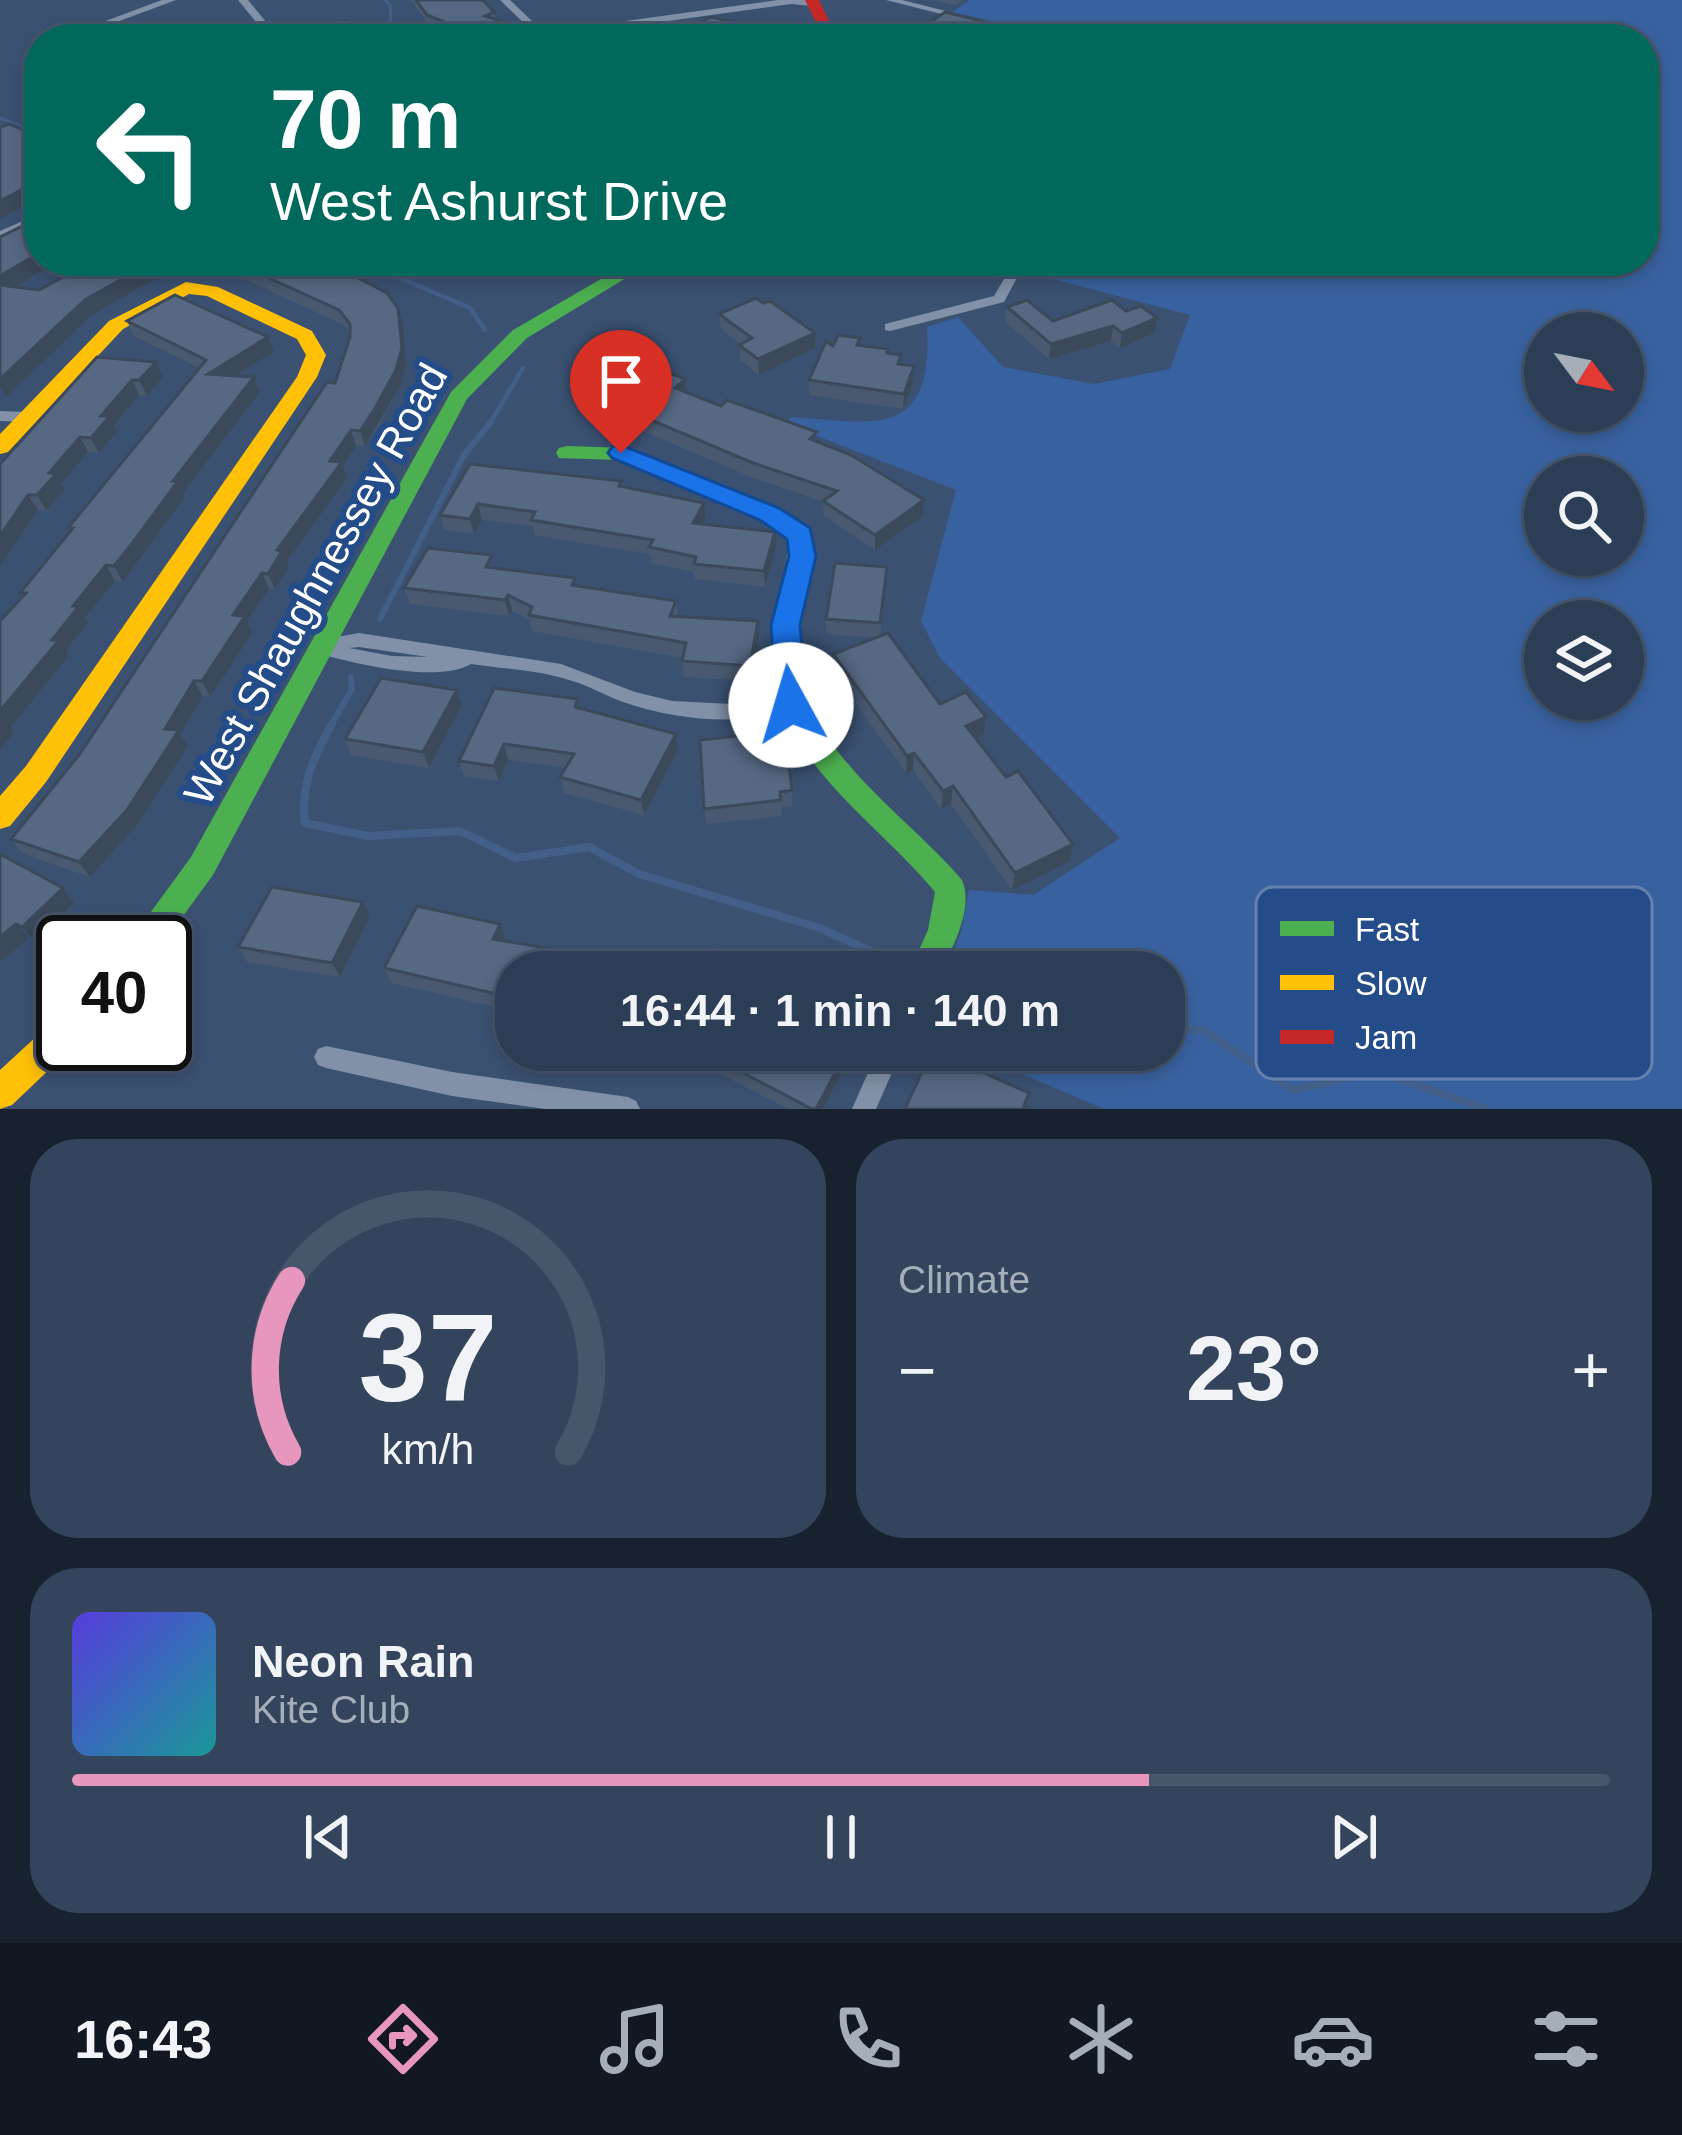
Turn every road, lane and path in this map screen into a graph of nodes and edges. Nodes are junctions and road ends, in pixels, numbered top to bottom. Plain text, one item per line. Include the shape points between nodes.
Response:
1 (171, 0) edge
2 (243, 0) edge
3 (505, 0) edge
4 (891, 0) edge
5 (817, 1) edge
6 (104, 24) edge
7 (263, 24) edge
8 (530, 24) edge
9 (620, 24) edge
10 (990, 24) edge
11 (616, 276) edge
12 (1013, 276) edge
13 (890, 327) dead end
14 (0, 416) edge
15 (27, 417) junction
16 (0, 447) edge
17 (567, 453) dead end
18 (320, 646) junction
19 (791, 705) junction
20 (0, 817) edge
21 (165, 915) edge
22 (934, 951) edge
23 (326, 1057) dead end
24 (36, 1059) edge
25 (881, 1071) edge
26 (0, 1093) edge
27 (628, 1109) edge
28 (864, 1109) edge

1 - 6 street
2 - 7 street
3 - 8 street
4 - 10 street
5 - 9 street
11 - 18 street, West Shaughnessey Road via 550,310 469,382
12 - 13 street via 999,299
14 - 15 street
15 - 16 street
15 - 20 street via 116,325 186,288 212,291 305,335 316,355
17 - 19 street via 621,453 770,514 800,535 785,625
18 - 19 street via 407,664 476,661 584,676 692,713
18 - 21 street, West Shaughnessey Road via 202,866
19 - 22 street via 825,752 932,858 951,889
23 - 27 street
24 - 26 street
25 - 28 street

